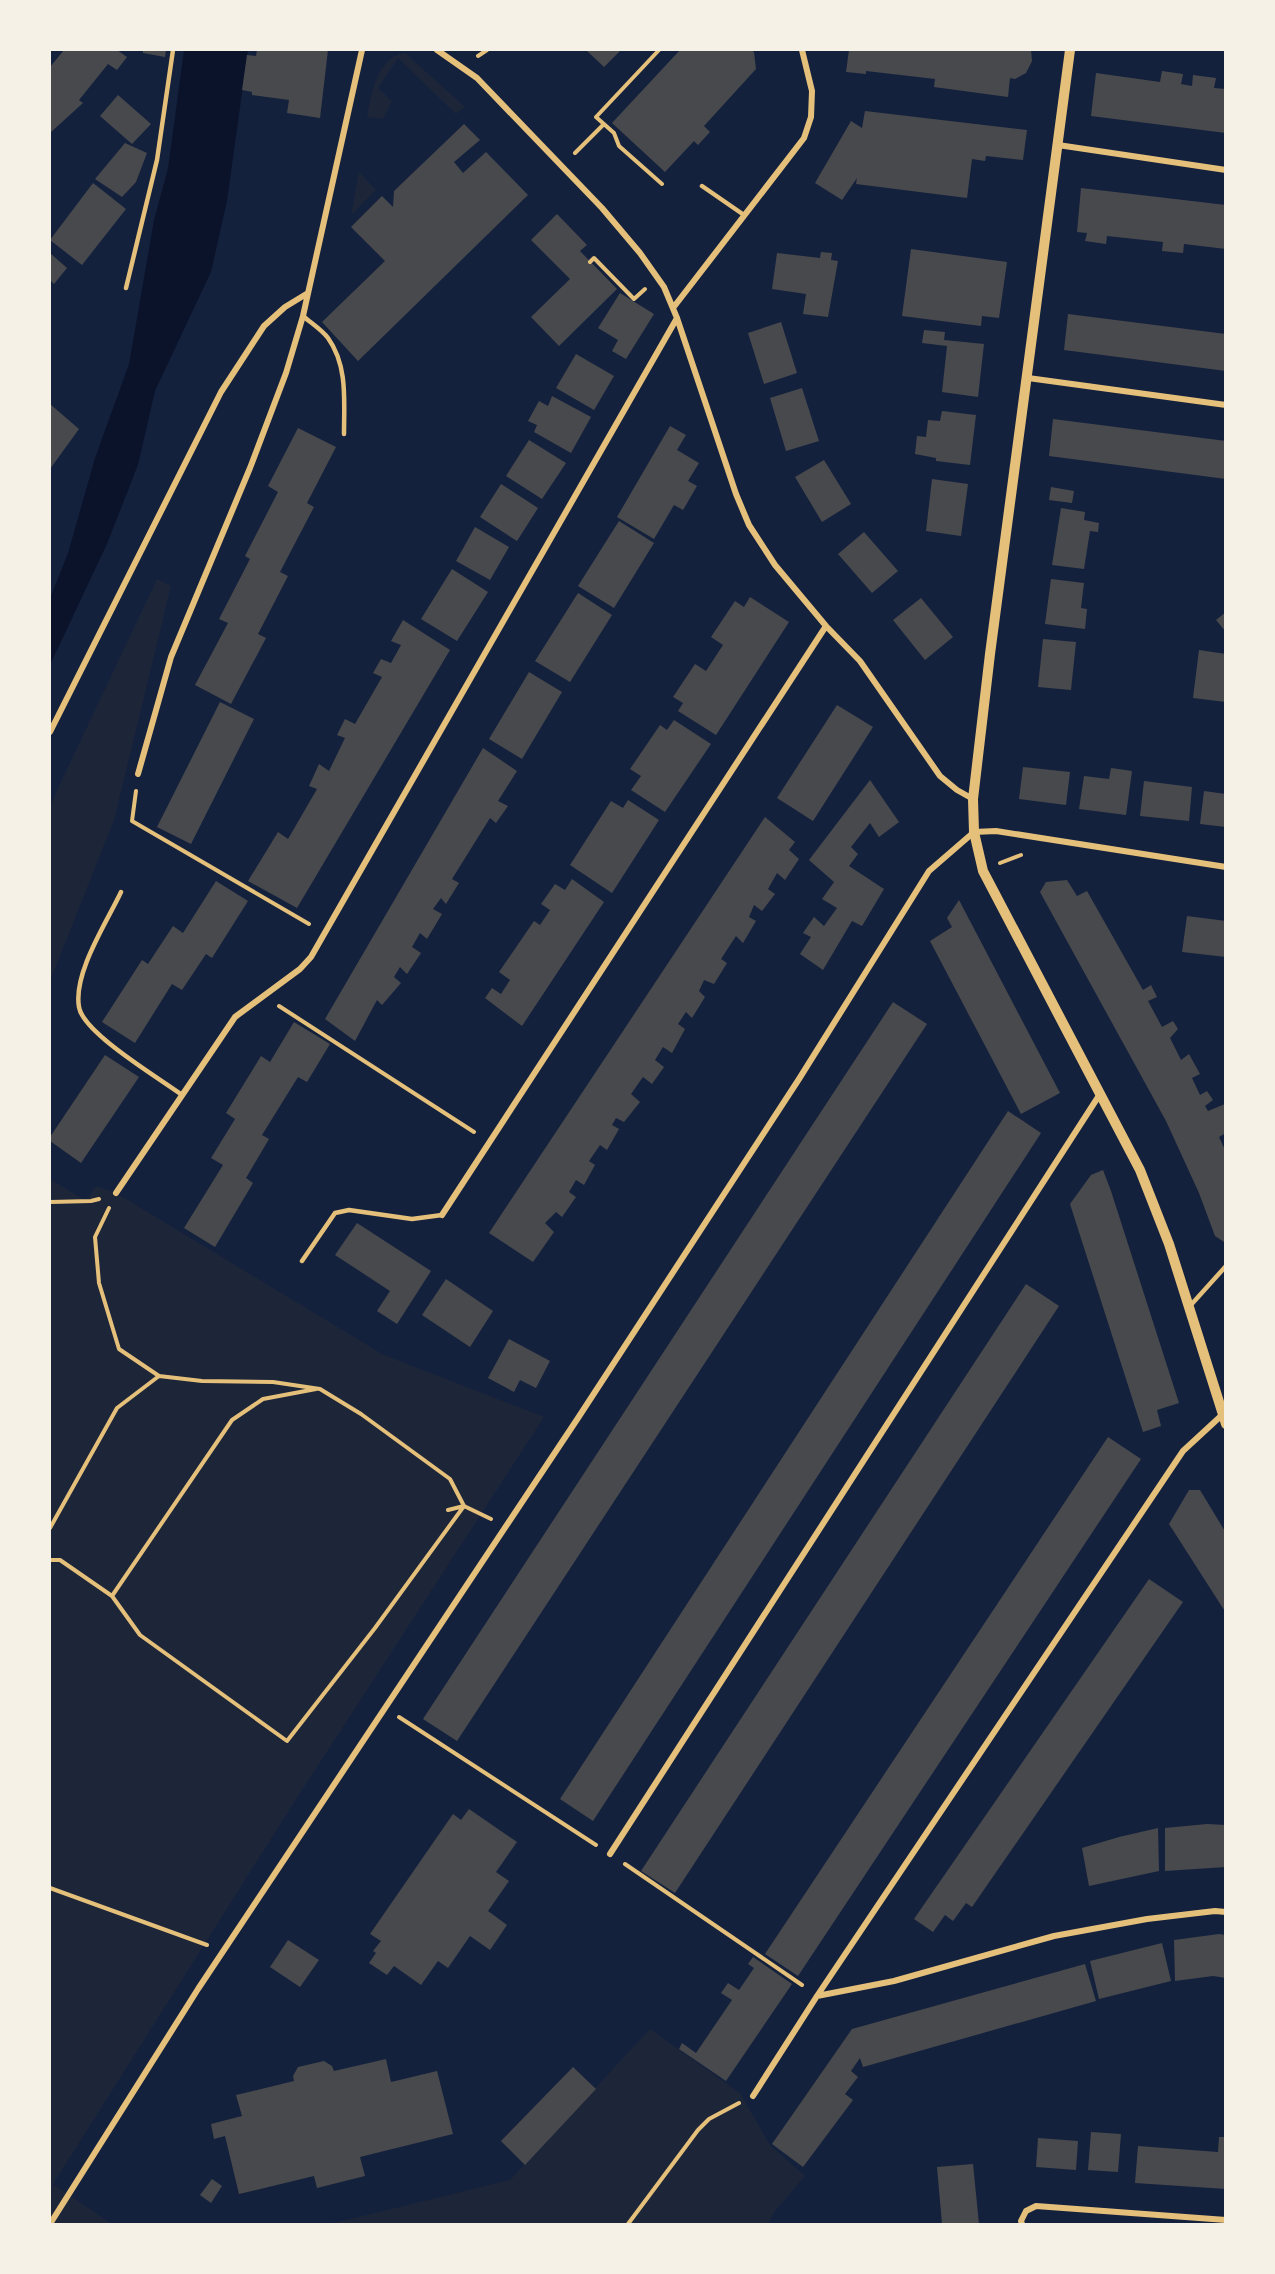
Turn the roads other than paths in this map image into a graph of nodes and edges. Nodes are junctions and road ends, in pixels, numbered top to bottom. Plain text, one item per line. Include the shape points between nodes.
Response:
1 (173, 50) edge
2 (362, 50) edge
3 (437, 50) edge
4 (802, 50) edge
5 (1070, 50) edge
6 (1058, 145) junction
7 (1226, 170) edge
8 (702, 186) dead end
9 (744, 215) junction
10 (126, 288) dead end
11 (308, 293) junction
12 (673, 308) junction
13 (303, 316) junction
14 (677, 318) junction
15 (1028, 378) junction
16 (1226, 405) edge
17 (344, 434) dead end
18 (826, 626) junction
19 (50, 732) edge
20 (138, 774) road end
21 (973, 799) junction
22 (974, 832) junction
23 (1226, 867) edge
24 (121, 892) dead end
25 (1100, 1094) junction
26 (182, 1095) junction
27 (116, 1193) road end
28 (441, 1215) joint
29 (302, 1261) dead end
30 (1226, 1266) edge
31 (1188, 1308) junction
32 (1224, 1420) edge
33 (610, 1854) dead end
34 (1226, 1912) edge
35 (817, 1996) junction
36 (753, 2096) road end
37 (1226, 2220) edge
38 (50, 2224) edge
39 (1022, 2224) edge

1 - 10 lane via 157,160
2 - 11 street
3 - 12 street via 477,78 562,166 633,244 658,278
4 - 9 street via 812,91 812,117 804,138
5 - 6 street
6 - 7 street
6 - 15 street
8 - 9 lane
9 - 12 street
11 - 13 street
11 - 19 street via 264,326 220,392
12 - 14 street
13 - 17 lane via 326,336 338,356 344,384
13 - 20 street via 250,468 171,657
14 - 18 street via 749,525 775,565
14 - 26 street via 311,957 235,1017
15 - 16 street
15 - 21 street
18 - 21 street via 860,662 940,776
18 - 28 street
21 - 22 street
22 - 23 street via 996,831
22 - 25 street via 983,871
22 - 38 street via 929,871 792,1089 224,1951
24 - 26 lane via 86,965 78,992 79,1009 87,1024 107,1042
25 - 31 street via 1140,1170 1169,1244
25 - 33 street
26 - 27 street
28 - 29 lane via 412,1219 349,1210 334,1212
30 - 31 lane
31 - 32 street
32 - 35 street via 1182,1451
34 - 35 street via 1146,1919 1054,1936 894,1981
35 - 36 street
37 - 39 street via 1036,2206 1026,2211

